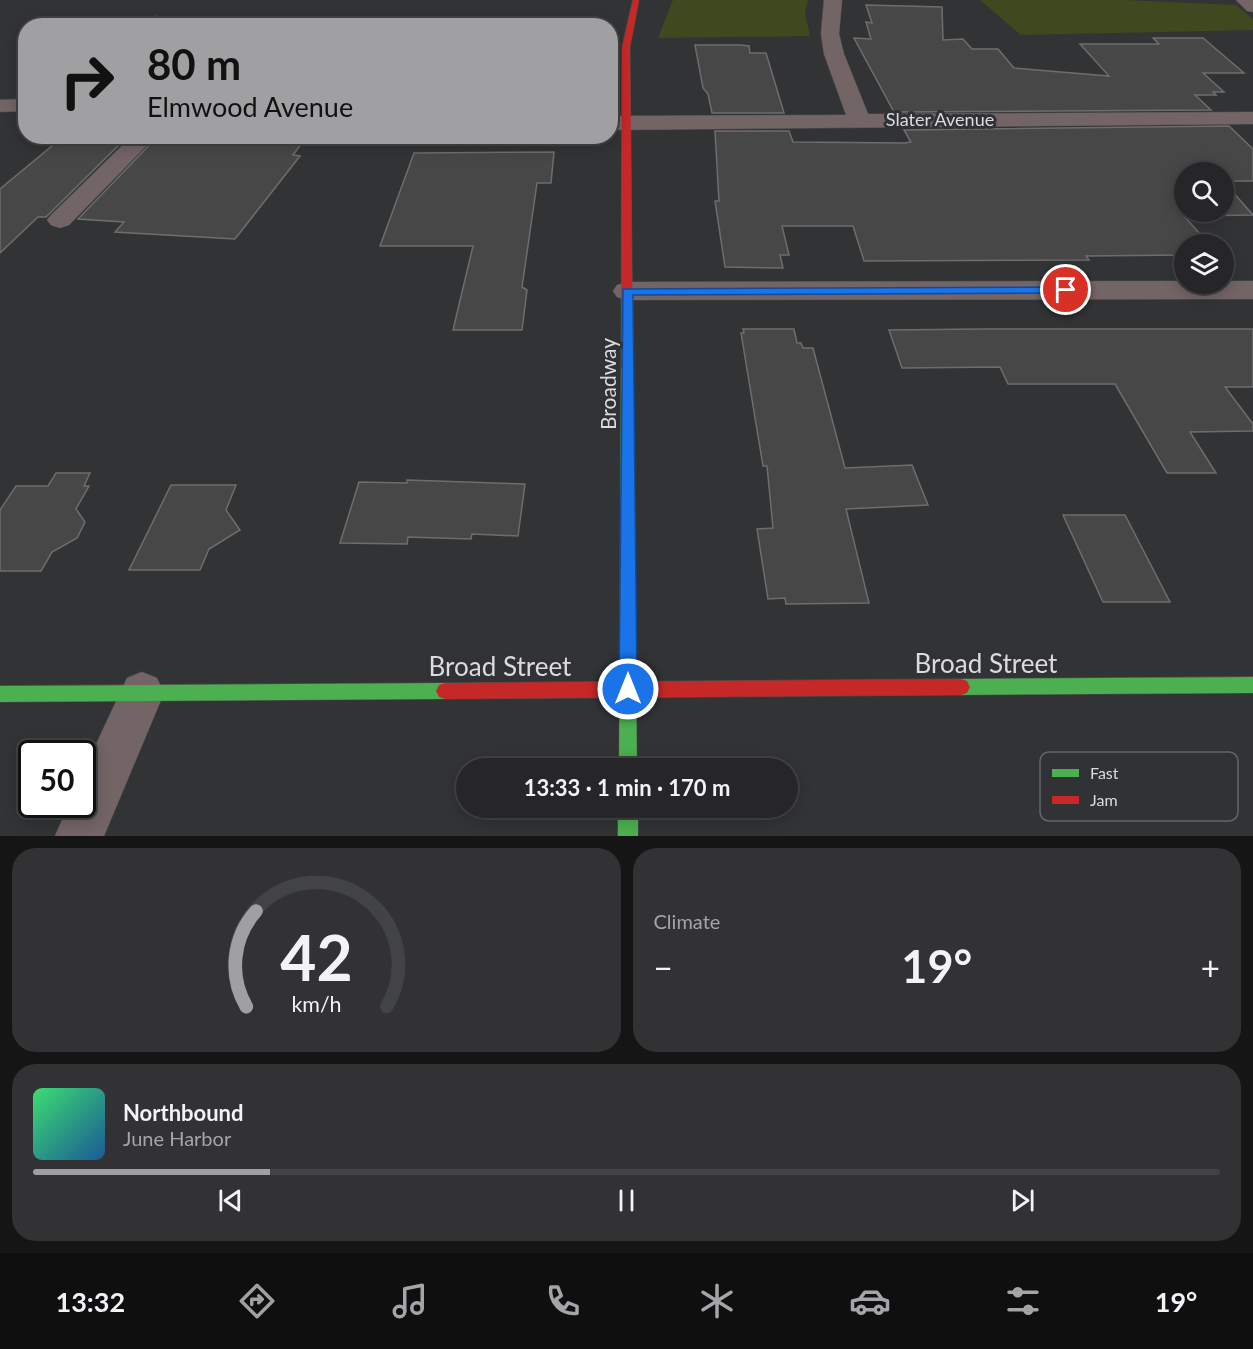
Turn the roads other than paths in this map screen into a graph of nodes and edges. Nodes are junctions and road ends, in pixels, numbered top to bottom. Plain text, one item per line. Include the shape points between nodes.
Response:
1 (636, 0) edge
2 (833, 0) edge
3 (1245, 0) edge
4 (1253, 7) edge
5 (18, 105) edge
6 (0, 106) edge
7 (1253, 118) edge
8 (859, 120) junction
9 (619, 123) edge
10 (137, 144) edge
11 (60, 220) dead end
12 (1253, 290) edge
13 (627, 291) junction
14 (1253, 684) edge
15 (628, 689) junction
16 (142, 693) junction
17 (0, 694) edge
18 (628, 758) edge
19 (628, 818) edge
20 (79, 836) edge
21 (628, 836) edge

1 - 9 main road, Broadway via 626,47
2 - 8 street via 830,34 834,54
3 - 4 street
5 - 6 street
7 - 8 street, Slater Avenue
8 - 9 street, Slater Avenue
9 - 13 main road, Broadway
10 - 11 street
12 - 13 street
13 - 15 main road, Broadway
14 - 15 main road, Broad Street
15 - 16 main road, Broad Street
15 - 18 main road, Broadway
16 - 17 main road, Broad Street
16 - 20 street
19 - 21 main road

